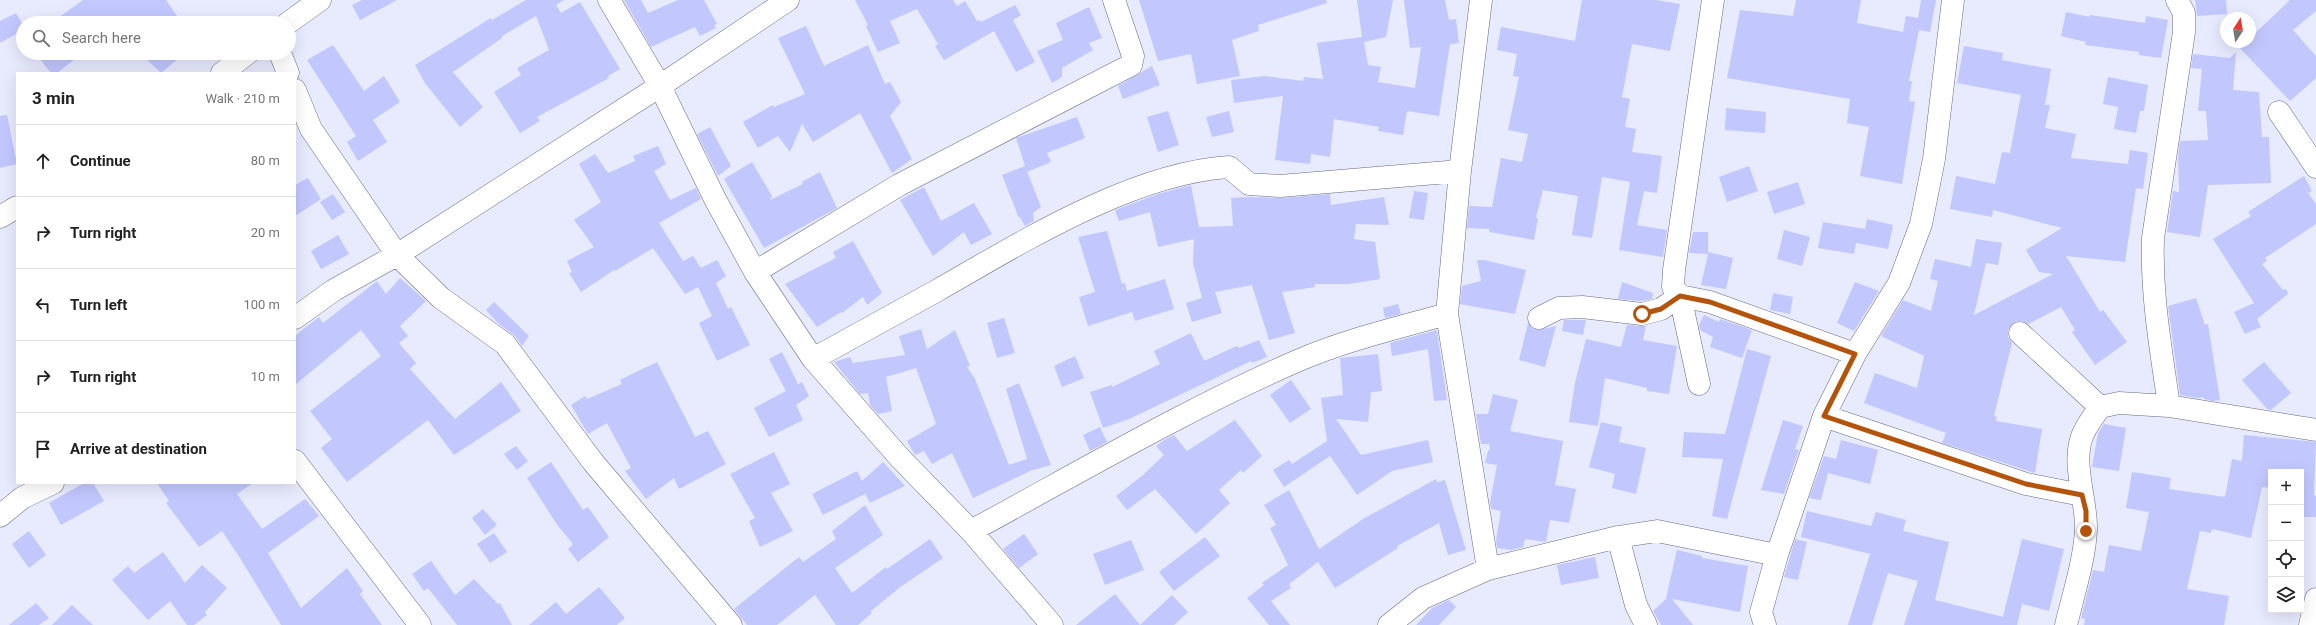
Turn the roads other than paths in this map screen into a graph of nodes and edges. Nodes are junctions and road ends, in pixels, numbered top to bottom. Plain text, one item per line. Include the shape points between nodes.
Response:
1 (320, 0) edge
2 (609, 0) edge
3 (788, 0) edge
4 (1114, 0) edge
5 (1481, 0) edge
6 (1713, 0) edge
7 (1953, 0) edge
8 (2176, 0) edge
9 (296, 17) edge
10 (239, 60) edge
11 (283, 60) edge
12 (223, 72) edge
13 (288, 72) edge
14 (660, 86) junction
15 (296, 92) edge
16 (2279, 112) dead end
17 (2316, 167) edge
18 (1460, 171) junction
19 (16, 208) edge
20 (0, 217) edge
21 (397, 255) junction
22 (755, 272) junction
23 (1680, 296) junction
24 (1447, 314) junction
25 (296, 317) edge
26 (1539, 318) dead end
27 (2020, 333) dead end
28 (1855, 354) junction
29 (813, 359) junction
30 (1699, 384) dead end
31 (2169, 406) junction
32 (2100, 407) junction
33 (1824, 416) junction
34 (2316, 430) edge
35 (296, 461) edge
36 (50, 484) edge
37 (2082, 495) junction
38 (0, 516) edge
39 (970, 531) junction
40 (1618, 537) junction
41 (1777, 555) junction
42 (1488, 569) junction
43 (2316, 599) edge
44 (1042, 622) edge
45 (420, 625) edge
46 (731, 625) edge
47 (1390, 625) edge
48 (1646, 625) edge
49 (1765, 625) edge
50 (2066, 625) edge
51 (2310, 625) edge

1 - 9 street
2 - 14 street
3 - 14 street
4 - 22 street via 1133,56 1131,65 899,186
5 - 18 street
6 - 23 street via 1674,270 1673,287
7 - 28 street via 1934,159 1921,224 1899,283
8 - 31 street via 2184,13 2184,32 2153,238 2152,268 2154,311
10 - 12 street
11 - 13 street
14 - 21 street
14 - 22 street via 715,199
15 - 21 street via 311,128
16 - 17 street
18 - 24 street
18 - 29 street via 1280,186 1249,184 1229,167 1202,169 1145,185 990,259
19 - 20 street
21 - 25 street via 334,290
21 - 46 street via 441,298 505,344 593,462
22 - 29 street
23 - 26 street via 1661,309 1642,314 1582,307 1559,308
23 - 28 street via 1710,302
23 - 30 street
24 - 39 street via 1336,346 1298,360 1207,405
24 - 42 street
27 - 32 street
28 - 33 street
29 - 39 street via 900,458
31 - 32 street via 2119,403
31 - 34 street
32 - 37 street via 2084,431 2078,458
33 - 37 street via 2026,484
33 - 41 street
35 - 45 street
36 - 38 street via 22,498
37 - 50 street via 2086,511 2086,531
39 - 44 street
40 - 41 street via 1657,531
40 - 42 street
40 - 48 street via 1636,605
41 - 49 street via 1761,612
42 - 47 street via 1423,598
43 - 51 street

